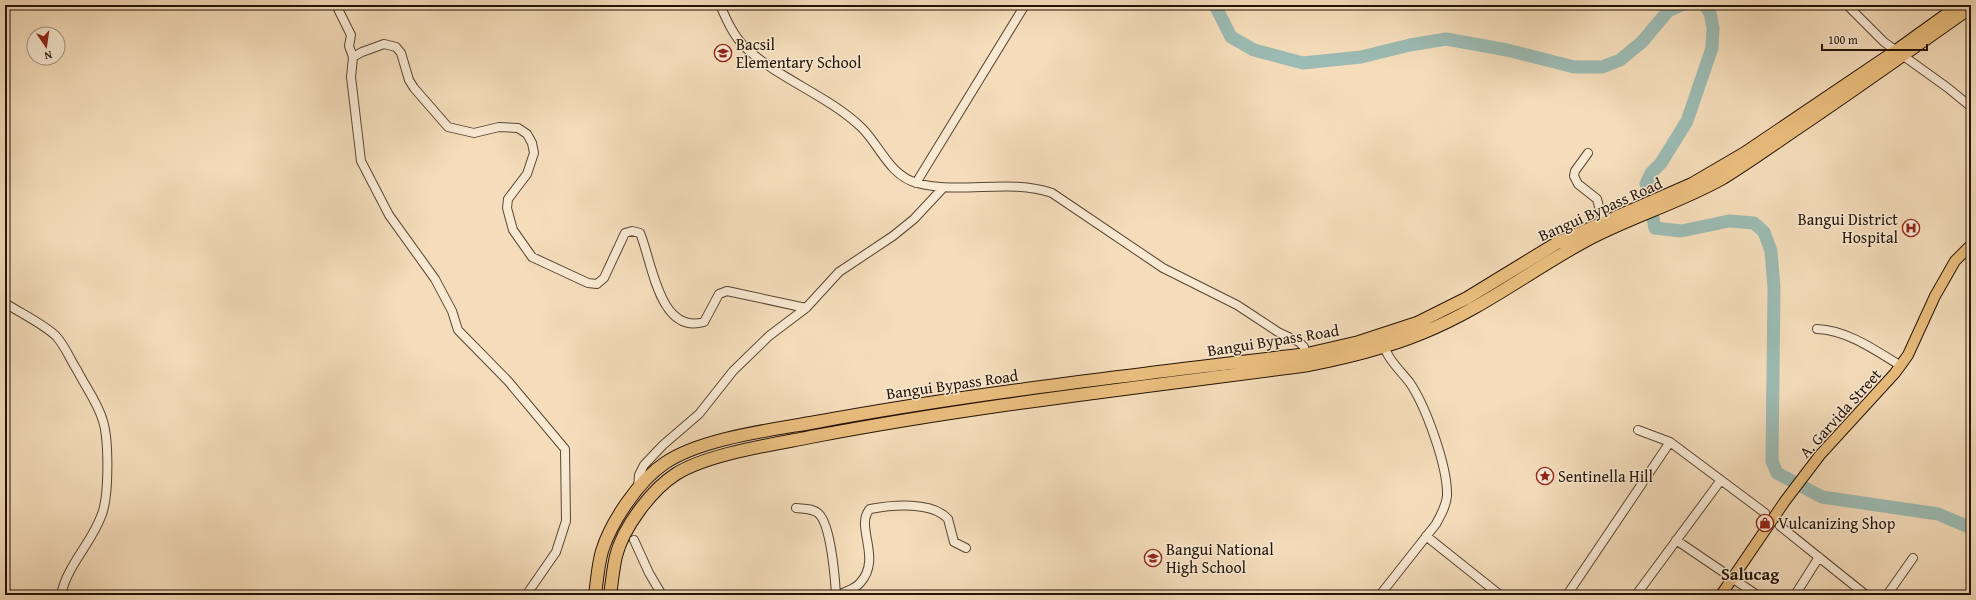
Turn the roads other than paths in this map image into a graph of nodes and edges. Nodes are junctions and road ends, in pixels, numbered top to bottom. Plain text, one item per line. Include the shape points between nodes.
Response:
1 (336, 5) edge
2 (720, 5) edge
3 (1025, 5) edge
4 (1847, 5) edge
5 (1960, 5) edge
6 (1971, 7) edge
7 (1900, 53) junction
8 (353, 57) junction
9 (1971, 107) edge
10 (1588, 153) dead end
11 (916, 183) junction
12 (942, 189) junction
13 (1604, 226) junction
14 (1971, 245) edge
15 (5, 303) edge
16 (806, 308) junction
17 (1817, 329) dead end
18 (1382, 341) junction
19 (1308, 360) junction
20 (1900, 366) junction
21 (1638, 430) dead end
22 (1670, 442) junction
23 (1721, 480) junction
24 (638, 488) junction
25 (796, 508) dead end
26 (1765, 513) dead end
27 (1780, 526) dead end
28 (1426, 536) junction
29 (634, 540) dead end
30 (1676, 540) junction
31 (966, 548) dead end
32 (1819, 557) junction
33 (1913, 558) dead end
34 (1732, 578) junction
35 (596, 590) edge
36 (610, 591) edge
37 (1496, 594) edge
38 (61, 595) edge
39 (529, 595) edge
40 (662, 595) edge
41 (838, 595) edge
42 (1380, 595) edge
43 (1567, 595) edge
44 (1636, 595) edge
45 (1721, 595) edge
46 (1757, 595) edge
47 (1795, 595) edge
48 (1866, 595) edge
49 (1888, 595) edge

1 - 8 street via 350,32 349,46
2 - 11 street via 734,33 747,49 845,114 868,136 895,170
3 - 11 street
4 - 7 street via 1884,42
5 - 7 highway, Bangui Bypass Road
6 - 7 highway, Bangui Bypass Road
7 - 9 street
7 - 13 highway, Bangui Bypass Road via 1750,161 1696,192 1668,200
8 - 16 street via 384,44 396,47 401,53 414,88 448,126 474,133 499,127 518,128 527,134 534,153 527,174 508,198 507,208 513,230 532,257 588,283 597,284 604,278 626,233 632,231 640,233 653,278 674,316 684,324 704,322 719,294 727,291
8 - 39 street via 352,77 361,161 388,215 435,279 452,311 458,330 508,381 565,449 566,521 556,552 529,591
10 - 13 street via 1574,176 1578,184 1597,199
11 - 12 street
12 - 16 street via 894,236 839,272
12 - 19 street via 1033,188 1052,193 1163,268 1237,305 1278,332 1299,342
13 - 18 highway, Bangui Bypass Road via 1557,243 1440,312
14 - 20 main road, A. Garvida Street via 1955,261
15 - 38 street via 43,327 63,345 96,406 105,429 104,510 69,573
16 - 24 street via 769,336 733,371 699,414 652,456 640,470
17 - 20 street via 1853,338
18 - 19 highway, Bangui Bypass Road via 1335,348
18 - 28 street via 1390,360 1410,384 1419,400 1443,469 1446,504
19 - 24 highway, Bangui Bypass Road via 954,398 760,433 684,452 664,463
19 - 36 highway, Bangui Bypass Road via 907,419 712,459 675,475 648,500 623,538 616,555
20 - 34 main road, A. Garvida Street via 1883,388 1820,455 1785,500
21 - 22 street
22 - 23 street
22 - 43 street
23 - 26 street
23 - 30 street
24 - 35 highway, Bangui Bypass Road via 609,532 602,551
25 - 41 street via 816,511 821,516 827,532
27 - 32 street
28 - 37 street
28 - 42 street
29 - 40 street
30 - 34 street
30 - 44 street
31 - 41 street via 954,542 948,519 933,510 899,505 870,509 866,517 865,531 870,558 868,572 860,584
32 - 47 street
32 - 48 street
33 - 49 street
34 - 45 main road, A. Garvida Street
34 - 46 street
35 - 36 highway

